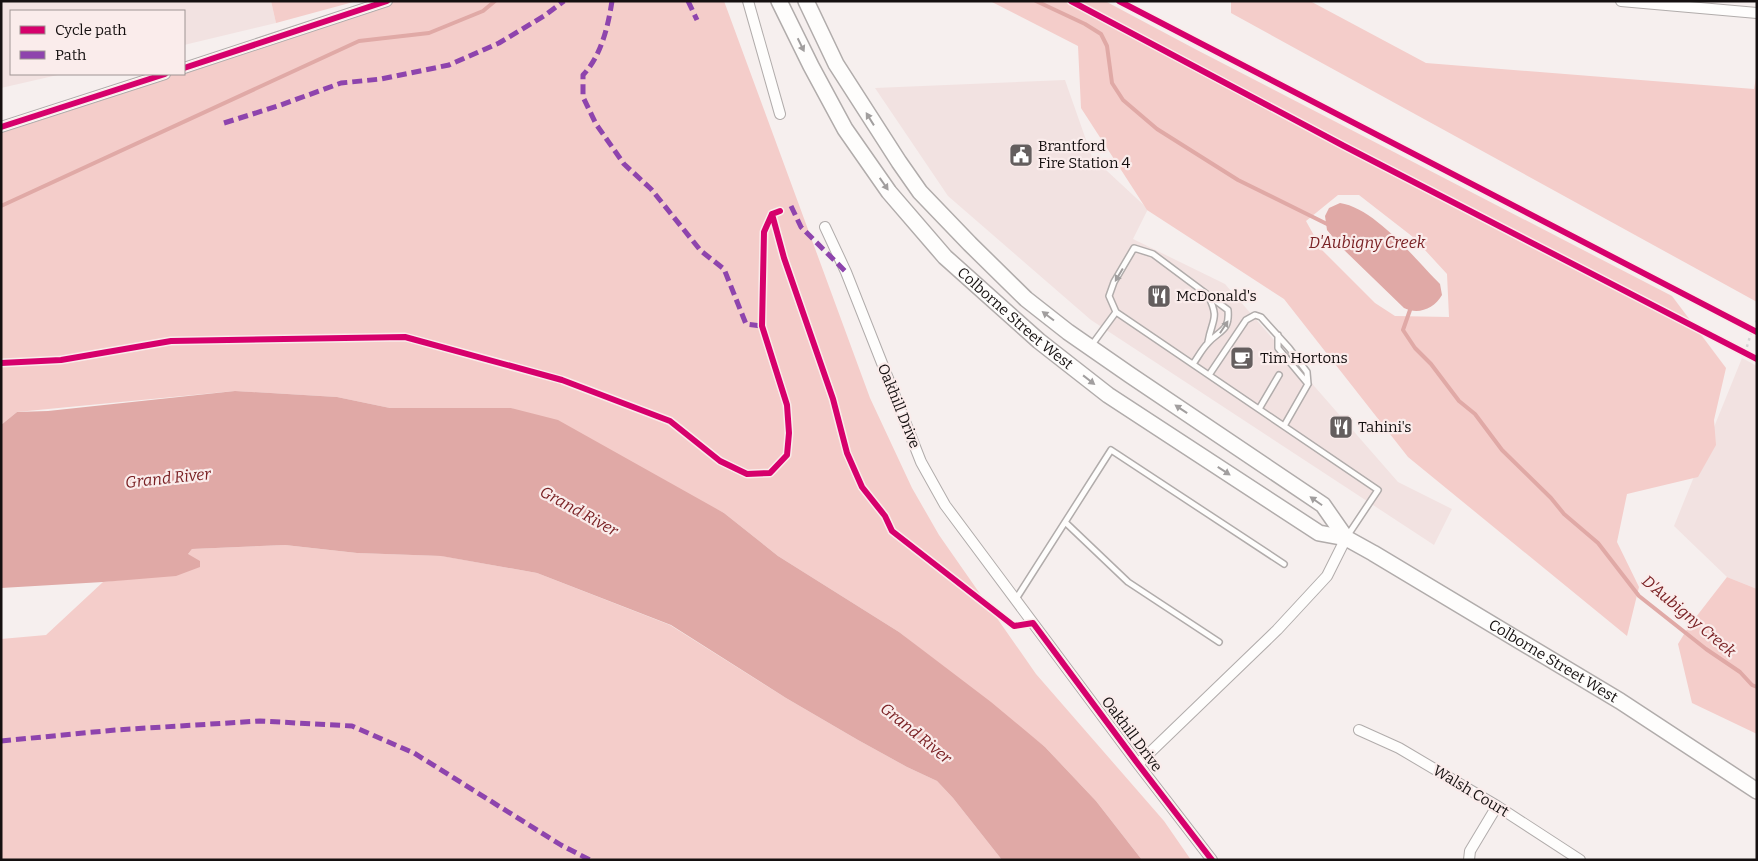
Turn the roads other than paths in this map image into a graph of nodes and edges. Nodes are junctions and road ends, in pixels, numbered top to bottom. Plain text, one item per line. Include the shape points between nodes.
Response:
1 (387, 1) edge
2 (748, 1) edge
3 (780, 1) edge
4 (806, 1) edge
5 (1621, 1) edge
6 (1757, 13) edge
7 (185, 68) edge
8 (162, 75) edge
9 (780, 114) dead end
10 (1, 127) edge
11 (826, 227) dead end
12 (1207, 294) junction
13 (1116, 312) junction
14 (1278, 335) junction
15 (1208, 342) junction
16 (1090, 348) junction
17 (1193, 364) junction
18 (1209, 375) junction
19 (1279, 375) dead end
20 (1308, 384) junction
21 (1259, 409) junction
22 (1284, 426) junction
23 (1065, 522) junction
24 (1346, 538) junction
25 (1284, 564) dead end
26 (1016, 600) junction
27 (1219, 642) dead end
28 (1359, 730) dead end
29 (1138, 764) junction
30 (1757, 791) edge
31 (1497, 806) junction
32 (1212, 860) edge
33 (1468, 860) edge
34 (1580, 860) edge

1 - 7 street
2 - 9 street
3 -> 24 main road, Colborne Street West via 845,128 889,192 945,257 1039,341 1108,395 1319,533
16 -> 4 main road, Colborne Street West via 1026,299 920,192 836,64
5 - 6 street
8 - 10 street
11 - 26 street, Oakhill Drive via 921,462 945,505
12 -> 13 lane via 1153,254 1134,248 1109,296
12 - 15 lane via 1215,309
15 -> 12 lane via 1220,334 1229,321 1228,310
13 - 16 lane
13 - 17 lane
14 - 18 lane via 1261,317 1248,318
14 - 20 lane via 1307,372
14 - 20 lane via 1278,348
15 - 17 lane
24 -> 16 main road, Colborne Street West via 1323,505
17 - 18 lane
18 - 21 lane
19 - 21 lane
20 - 22 lane
21 - 22 lane
22 - 24 lane via 1378,490
23 - 25 lane via 1111,450
23 - 26 lane
23 - 27 lane via 1128,582
24 - 29 street via 1327,576 1277,630
24 - 30 main road, Colborne Street West via 1620,701
26 - 29 street, Oakhill Drive
28 - 31 street, Walsh Court via 1399,748
29 - 32 street, Oakhill Drive
31 - 33 street
31 - 34 street, Walsh Court

